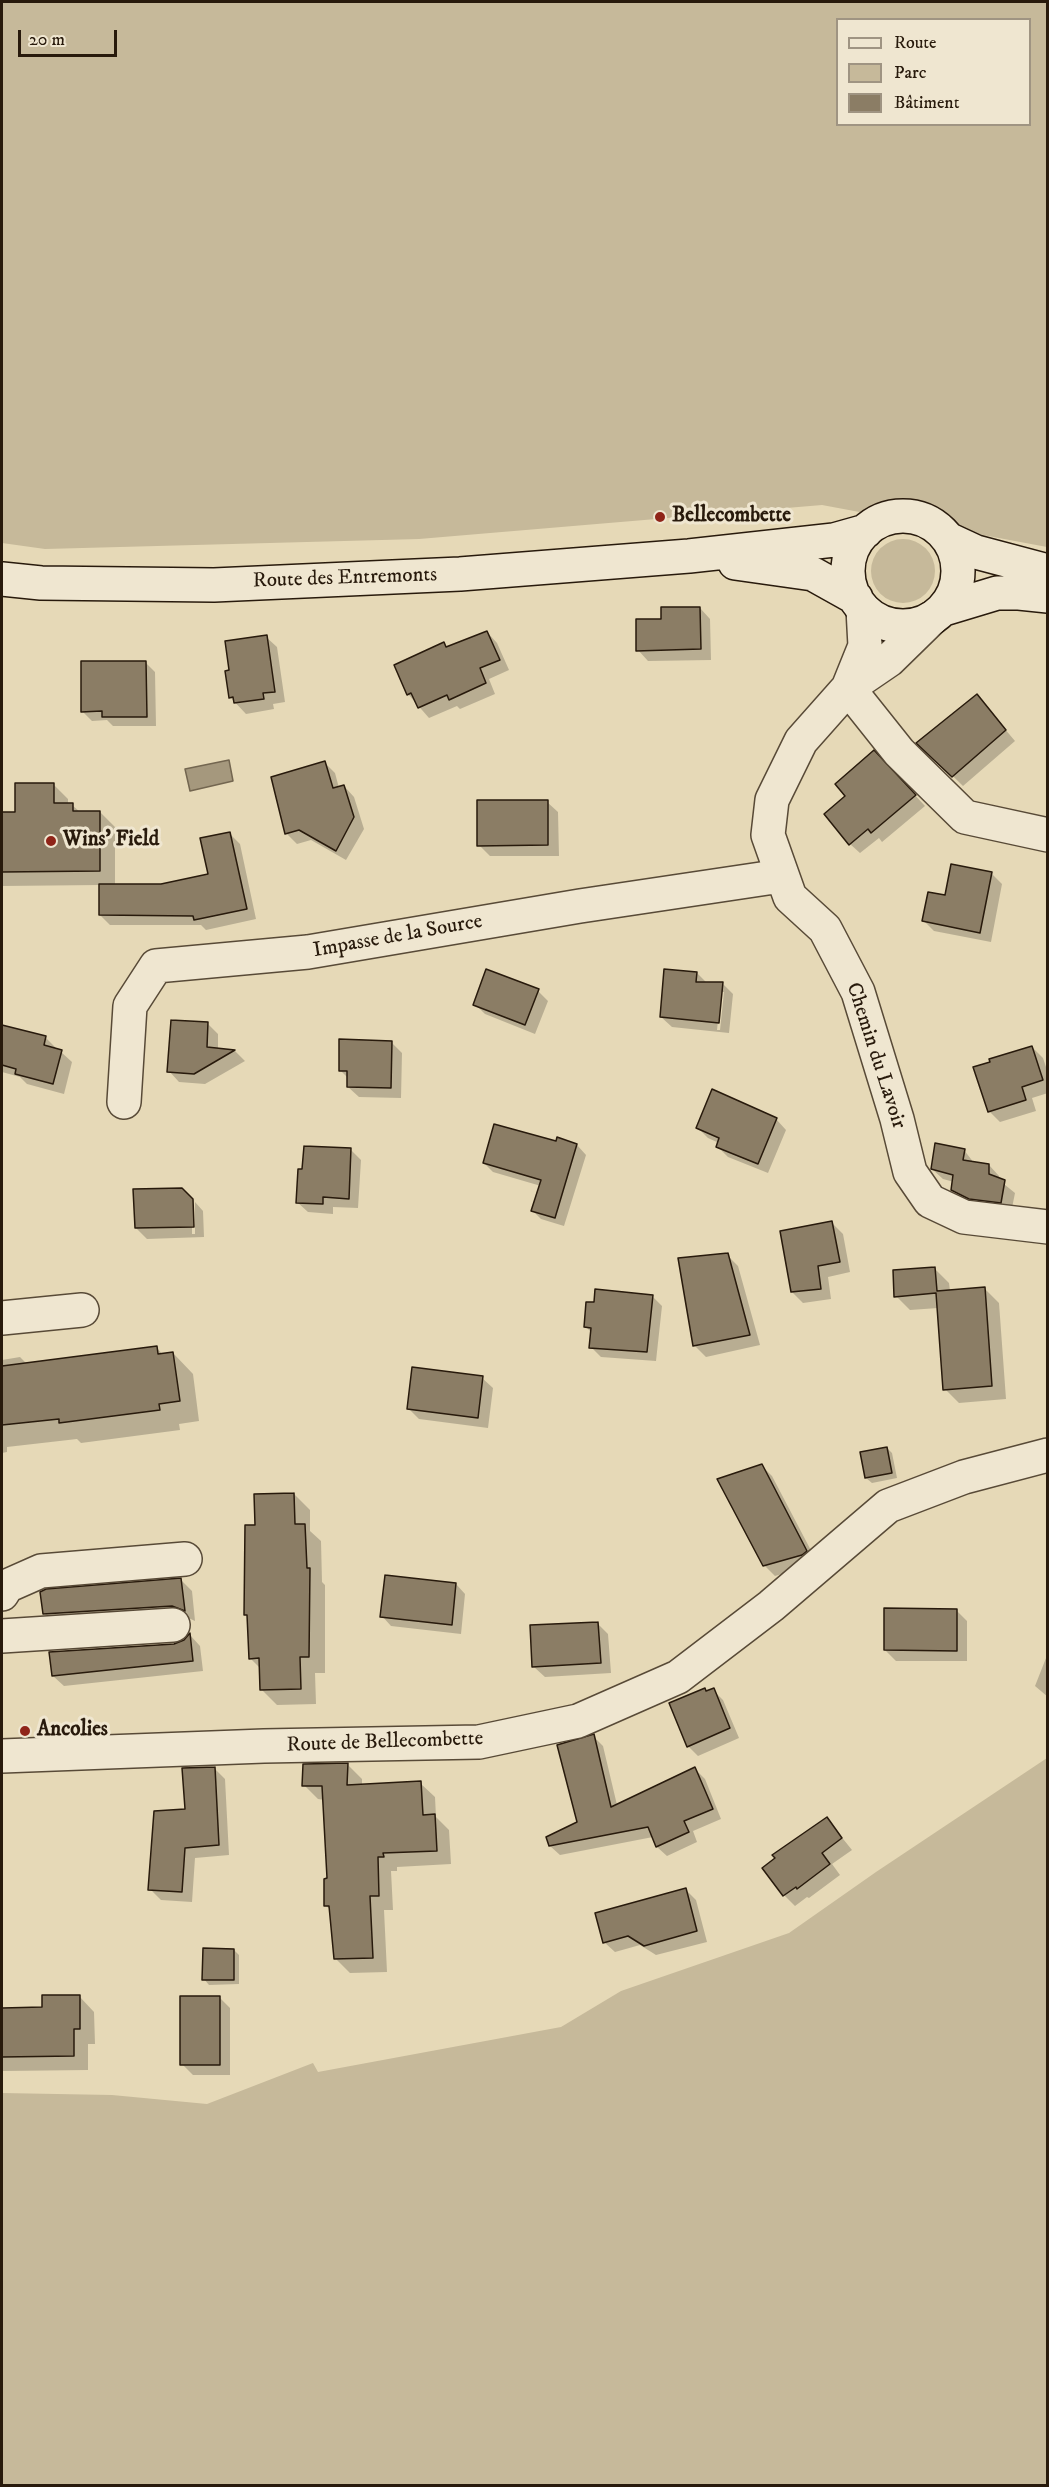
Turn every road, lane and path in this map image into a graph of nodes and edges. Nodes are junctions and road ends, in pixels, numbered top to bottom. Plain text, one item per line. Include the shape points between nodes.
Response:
1 (866, 531) junction
2 (948, 539) junction
3 (688, 556) junction
4 (1047, 571) edge
5 (2, 579) edge
6 (1047, 596) edge
7 (860, 603) junction
8 (938, 613) junction
9 (848, 688) junction
10 (1047, 835) edge
11 (782, 876) junction
12 (124, 1102) dead end
13 (1047, 1227) edge
14 (82, 1310) dead end
15 (2, 1318) edge
16 (1047, 1455) edge
17 (185, 1559) dead end
18 (2, 1594) edge
19 (173, 1624) dead end
20 (2, 1636) edge
21 (2, 1756) edge

1 - 2 street, Route des Entremonts via 889,518 909,516 928,522
1 - 3 street, Route des Entremonts via 834,540
1 - 7 street via 850,556 850,585
2 - 4 street, Route des Entremonts via 976,552
2 - 8 street via 959,567 953,596
3 - 5 street, Route des Entremonts via 460,574 214,585
3 - 7 street, Route des Entremonts via 813,574
6 - 8 street, Route des Entremonts via 997,593
7 - 8 street, Route des Entremonts via 871,616 891,625 912,625
7 - 9 street, Chemin du Lavoir via 865,646
8 - 9 street, Chemin du Lavoir via 889,660
9 - 10 street via 899,752 965,817
9 - 11 street, Chemin du Lavoir via 801,741 772,800 768,835
11 - 12 street, Impasse de la Source via 308,952 156,966 130,1006
11 - 13 street, Chemin du Lavoir via 790,897 825,929 858,992 910,1172 930,1201 964,1217
14 - 15 street
16 - 21 street, Route de Bellecombette via 964,1477 888,1506 771,1606 678,1677 578,1721 479,1742
17 - 18 street via 41,1571 7,1586
19 - 20 street

